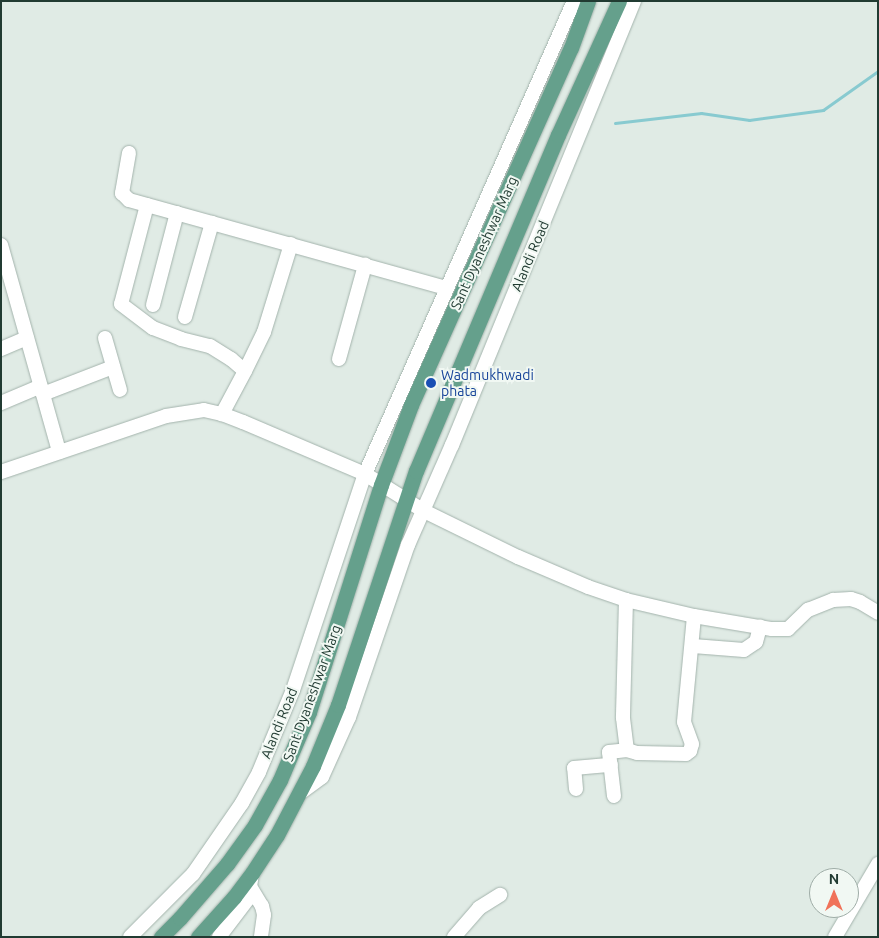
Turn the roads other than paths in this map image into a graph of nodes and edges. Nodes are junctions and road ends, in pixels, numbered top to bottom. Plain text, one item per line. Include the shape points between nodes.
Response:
1 (574, 1) edge
2 (588, 1) edge
3 (618, 1) edge
4 (634, 1) edge
5 (129, 153) dead end
6 (147, 205) junction
7 (177, 213) junction
8 (212, 223) junction
9 (291, 244) junction
10 (1, 245) edge
11 (365, 265) junction
12 (6, 278) edge
13 (446, 288) junction
14 (153, 305) dead end
15 (185, 316) dead end
16 (27, 338) junction
17 (105, 338) dead end
18 (1, 349) edge
19 (339, 359) dead end
20 (113, 367) junction
21 (245, 371) junction
22 (42, 390) junction
23 (120, 390) dead end
24 (1, 403) edge
25 (222, 414) junction
26 (59, 452) junction
27 (1, 472) edge
28 (365, 474) junction
29 (382, 485) junction
30 (406, 501) junction
31 (424, 511) junction
32 (626, 600) junction
33 (878, 613) edge
34 (694, 616) junction
35 (760, 628) junction
36 (693, 646) junction
37 (627, 750) junction
38 (610, 765) junction
39 (576, 789) dead end
40 (300, 793) junction
41 (614, 796) dead end
42 (877, 867) edge
43 (252, 881) junction
44 (500, 895) dead end
45 (130, 937) edge
46 (161, 937) edge
47 (198, 937) edge
48 (219, 937) edge
49 (261, 937) edge
50 (454, 937) edge
51 (835, 937) edge

1 - 13 street, Alandi Road
2 - 29 main road, Sant Dyaneshwar Marg via 568,56 411,405
3 - 30 main road, Sant Dyaneshwar Marg via 558,135
4 - 31 street, Alandi Road
5 - 6 street via 122,193 129,200
6 - 7 street
6 - 21 street via 121,304 152,328 181,340 210,346
7 - 8 street
7 - 14 street
8 - 9 street
8 - 15 street
9 - 11 street
9 - 21 street via 264,332
10 - 12 street
11 - 13 street
11 - 19 street
12 - 16 street
13 - 28 street, Alandi Road
16 - 18 street
16 - 22 street
17 - 20 street
20 - 22 street
20 - 23 street
21 - 25 street
22 - 24 street
22 - 26 street
25 - 26 street via 204,410 166,416
25 - 28 street
26 - 27 street
28 - 29 street
28 - 45 street, Alandi Road via 293,690 259,772 194,874
29 - 30 street
29 - 46 main road, Sant Dyaneshwar Marg via 309,712 280,780 255,825 226,864
30 - 31 street
30 - 40 main road, Sant Dyaneshwar Marg via 338,705
31 - 32 street via 588,588
31 - 40 street, Alandi Road via 408,545 358,692 327,768 311,787
32 - 34 street
32 - 37 street via 622,692
33 - 35 street via 851,599 833,600 808,610 788,629
34 - 35 street
34 - 36 street
35 - 36 street via 756,642 744,650
36 - 37 street via 684,722 692,744 690,751 686,754
37 - 38 street via 609,752
38 - 39 street via 574,768
38 - 41 street
40 - 43 main road, Sant Dyaneshwar Marg
42 - 51 street
43 - 47 main road, Sant Dyaneshwar Marg
43 - 48 street via 241,911
43 - 49 street via 264,915
44 - 50 street via 479,908

